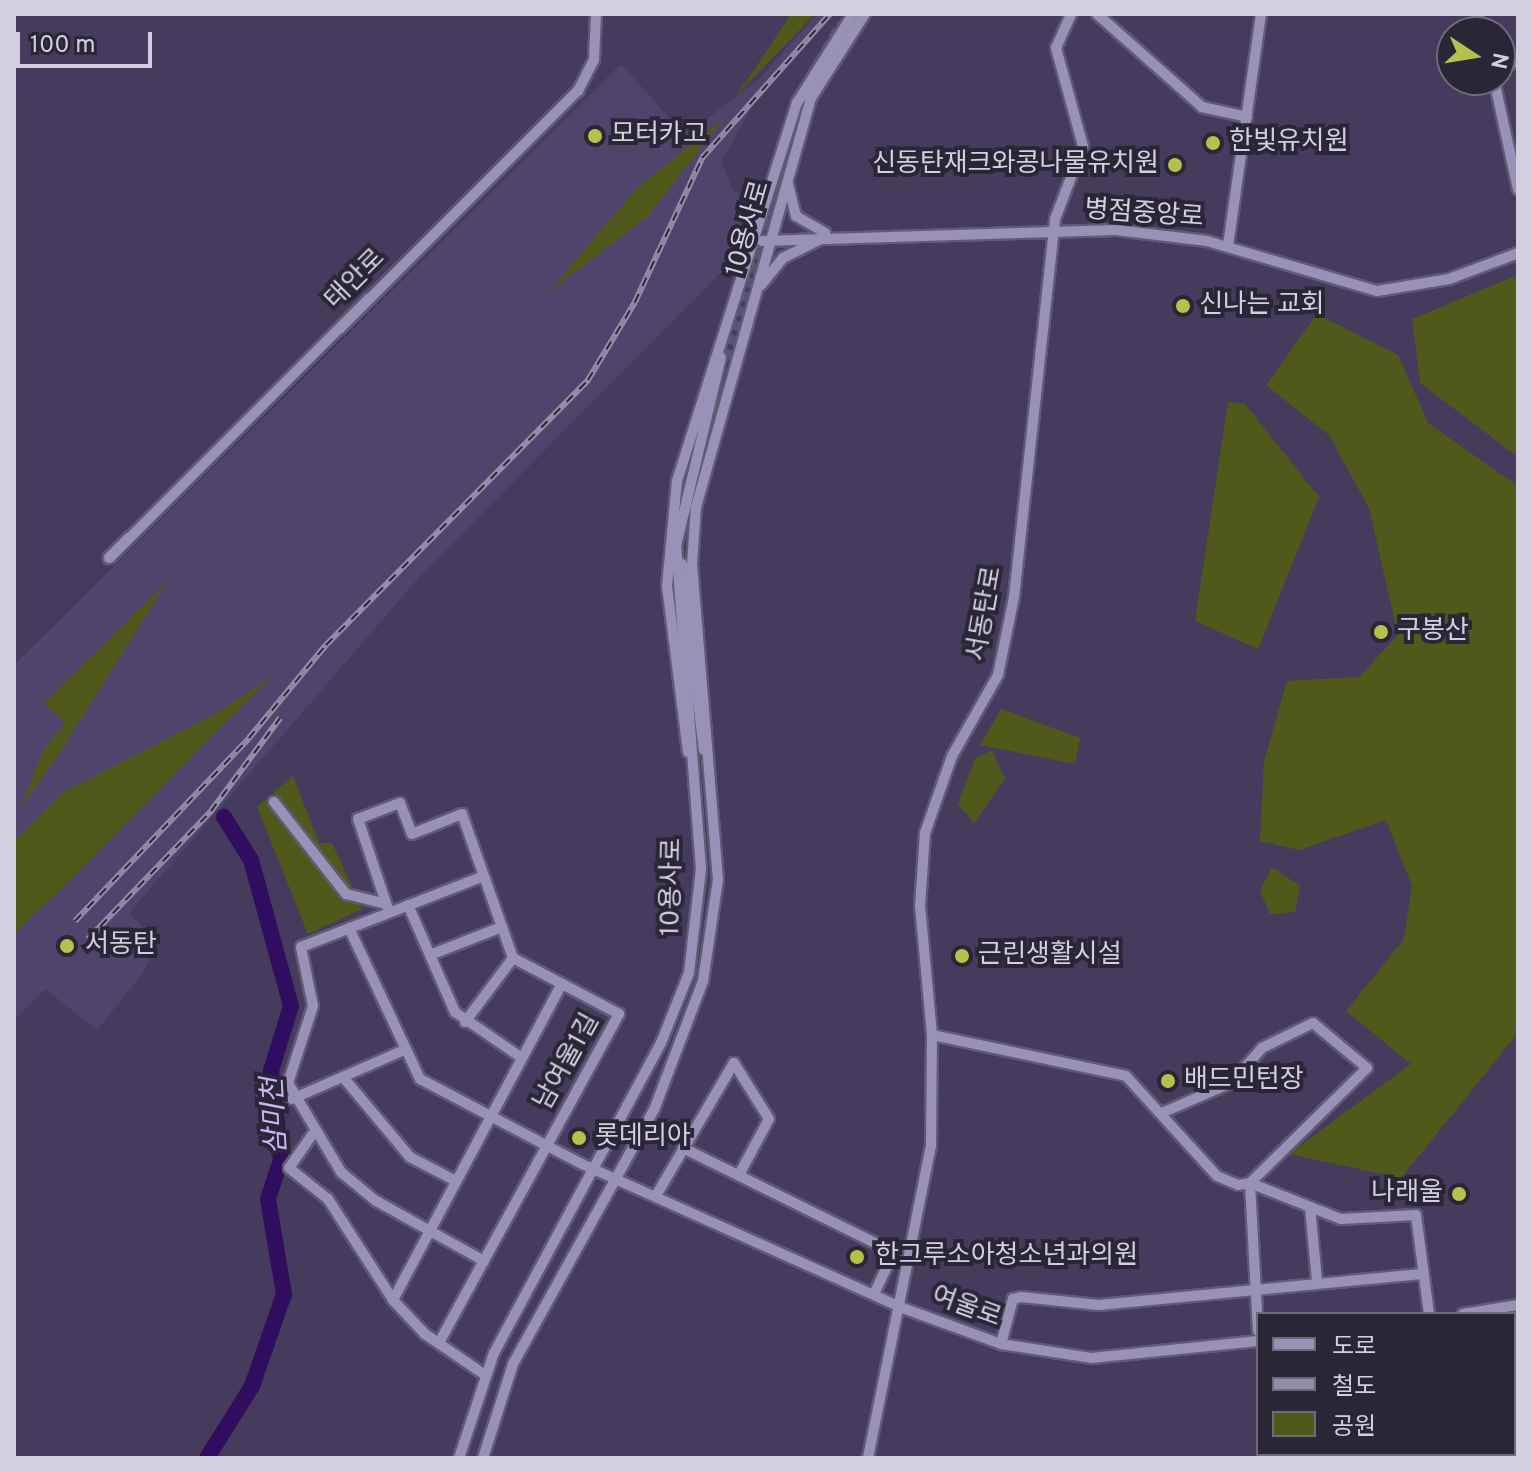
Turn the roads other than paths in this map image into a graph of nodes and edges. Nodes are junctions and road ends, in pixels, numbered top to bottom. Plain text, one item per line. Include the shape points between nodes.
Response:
1 (596, 14) edge
2 (853, 14) edge
3 (865, 14) edge
4 (1071, 14) edge
5 (1097, 14) edge
6 (1261, 14) edge
7 (1498, 96) edge
8 (1247, 117) junction
9 (792, 159) junction
10 (1518, 189) edge
11 (1054, 233) junction
12 (834, 236) junction
13 (768, 240) junction
14 (754, 241) junction
15 (1228, 246) junction
16 (1518, 253) edge
17 (752, 305) junction
18 (721, 328) junction
19 (744, 335) junction
20 (109, 558) dead end
21 (706, 756) junction
22 (690, 757) junction
23 (274, 802) dead end
24 (484, 876) junction
25 (408, 905) junction
26 (388, 908) junction
27 (502, 927) junction
28 (349, 928) junction
29 (430, 955) junction
30 (513, 958) junction
31 (561, 985) junction
32 (465, 1022) junction
33 (932, 1035) junction
34 (402, 1051) junction
35 (522, 1058) junction
36 (343, 1077) junction
37 (292, 1099) junction
38 (1164, 1112) junction
39 (489, 1119) junction
40 (312, 1135) junction
41 (546, 1146) junction
42 (683, 1148) junction
43 (593, 1168) junction
44 (739, 1175) junction
45 (616, 1177) junction
46 (456, 1181) junction
47 (1250, 1183) junction
48 (657, 1194) junction
49 (1310, 1207) junction
50 (429, 1232) junction
51 (484, 1261) junction
52 (1422, 1274) junction
53 (1317, 1281) junction
54 (1255, 1290) junction
55 (874, 1295) junction
56 (393, 1300) junction
57 (1518, 1305) edge
58 (900, 1307) junction
59 (1257, 1312) edge
60 (1429, 1312) edge
61 (1475, 1312) edge
62 (1256, 1341) edge
63 (439, 1343) junction
64 (1001, 1344) junction
65 (485, 1375) junction
66 (459, 1458) edge
67 (483, 1458) edge
68 (868, 1458) edge

1 - 20 street, 태안로 via 594,60 578,91
2 - 14 street, 10용사로 via 797,103
3 - 9 street, 10용사로 via 817,83
4 - 11 street, 서동탄로 via 1056,48 1083,146
5 - 8 street via 1202,107
6 - 8 street
7 - 10 street
8 - 15 street
9 - 12 street via 787,186 796,216
9 - 13 street, 10용사로
11 - 12 street, 병점중앙로
11 - 15 street, 병점중앙로 via 1116,230
11 - 33 street, 서동탄로 via 1003,657 952,756 925,833 920,906
12 - 13 street, 병점중앙로
12 - 17 street via 778,261
13 - 14 street, 병점중앙로
13 - 17 street, 10용사로
14 - 18 street, 10용사로
15 - 16 street, 병점중앙로 via 1377,291 1449,279
17 - 19 street, 10용사로
18 - 19 street via 736,324
18 - 22 street, 10용사로 via 677,481 667,549
19 - 21 street, 10용사로 via 693,536
21 - 22 street, 10용사로 via 682,549 724,358 676,546
21 - 45 street, 10용사로 via 718,880 712,944 670,1077
22 - 43 street, 10용사로 via 701,869 689,973
23 - 26 street via 346,894
24 - 25 street
24 - 26 street via 462,814 412,834 400,803 358,819
24 - 27 street
25 - 26 street
25 - 29 street
26 - 28 street
27 - 29 street
27 - 30 street
28 - 34 street, 여울로
28 - 37 street via 301,947 314,990 289,1066
29 - 32 street
30 - 31 street, 남여울1길
30 - 32 street
31 - 35 street, 남여울1길
31 - 41 street, 남여울1길 via 619,1014
32 - 35 street, 남여울1길
33 - 38 street via 1126,1076
33 - 58 street, 서동탄로 via 931,1146
34 - 36 street
34 - 39 street, 여울로 via 431,1088
35 - 39 street
36 - 37 street
36 - 46 street via 410,1157
37 - 40 street
38 - 47 street via 1217,1176
38 - 47 street via 1231,1083 1262,1048 1318,1024 1367,1068
39 - 41 street, 여울로
39 - 46 street
40 - 50 street via 341,1172
40 - 56 street via 289,1168 328,1199
41 - 43 street, 여울로
41 - 51 street
42 - 44 street
42 - 44 street via 734,1063 769,1119
42 - 48 street
43 - 45 street, 여울로
43 - 65 street, 10용사로
44 - 55 street via 885,1248 890,1260
45 - 48 street, 여울로
45 - 67 street, 10용사로 via 513,1364
46 - 50 street
47 - 49 street
47 - 54 street
48 - 55 street, 여울로
49 - 52 street via 1341,1219 1416,1215
49 - 53 street
50 - 51 street
50 - 56 street
51 - 63 street
52 - 53 street
52 - 60 street
53 - 54 street
54 - 59 street
54 - 64 street via 1099,1305 1021,1297 1013,1299
55 - 58 street, 여울로
56 - 63 street
57 - 61 street
58 - 64 street, 여울로
58 - 68 street, 서동탄로
62 - 64 street, 여울로 via 1091,1358
63 - 65 street
65 - 66 street, 10용사로

